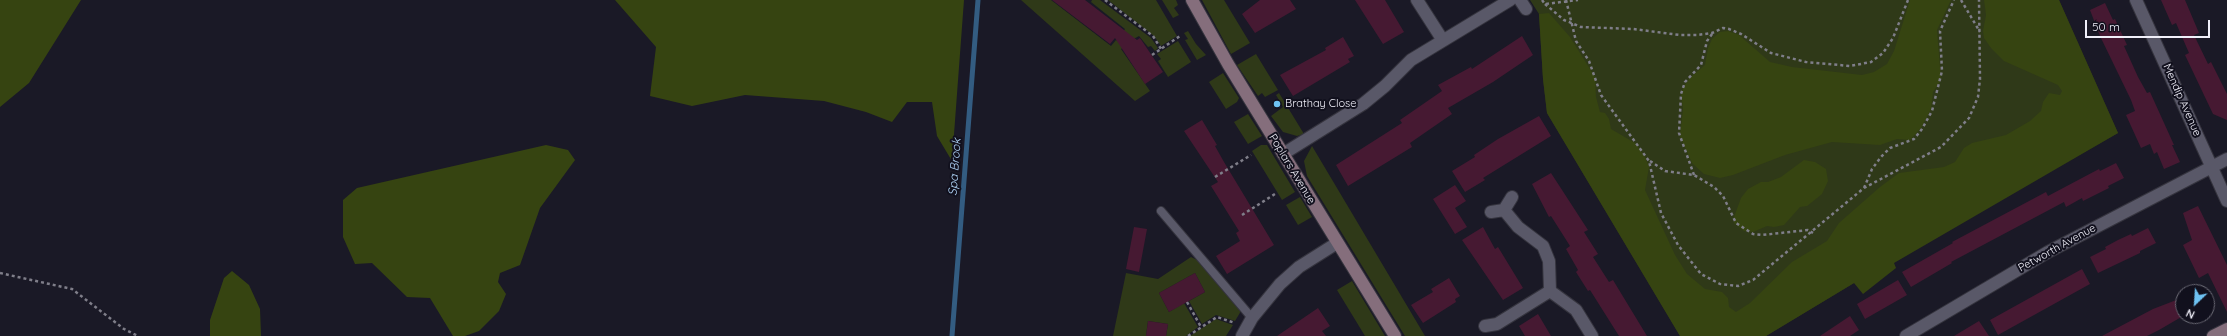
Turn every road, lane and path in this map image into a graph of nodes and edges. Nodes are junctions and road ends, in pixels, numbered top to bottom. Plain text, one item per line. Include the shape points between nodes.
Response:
1 (1105, 0) edge
2 (1192, 0) edge
3 (1417, 0) edge
4 (1510, 0) edge
5 (1542, 0) edge
6 (1578, 0) edge
7 (1908, 0) edge
8 (1954, 0) edge
9 (1961, 0) edge
10 (1979, 0) edge
11 (2136, 0) edge
12 (1567, 1) edge
13 (1545, 4) junction
14 (1572, 24) junction
15 (1980, 32) junction
16 (1712, 33) junction
17 (1180, 36) dead end
18 (1442, 39) junction
19 (1161, 49) junction
20 (1152, 55) dead end
21 (1283, 154) junction
22 (1251, 155) dead end
23 (2227, 159) edge
24 (1649, 161) junction
25 (2212, 167) junction
26 (1694, 175) junction
27 (1215, 177) dead end
28 (1864, 188) junction
29 (1275, 194) dead end
30 (1512, 197) dead end
31 (2227, 201) edge
32 (1504, 210) junction
33 (1161, 211) dead end
34 (1491, 212) dead end
35 (1242, 215) dead end
36 (1813, 233) junction
37 (1337, 243) junction
38 (0, 273) edge
39 (1550, 291) junction
40 (1187, 302) dead end
41 (1485, 326) dead end
42 (1201, 327) junction
43 (1247, 327) edge
44 (138, 336) edge
45 (1188, 336) edge
46 (1395, 336) edge
47 (1592, 336) edge
48 (1906, 336) edge

1 - 19 path via 1153,36
2 - 21 street, Poplars Avenue
3 - 18 street
4 - 18 street
5 - 13 path
6 - 12 path
7 - 16 path via 1889,46 1878,58 1863,65 1833,66 1806,62 1771,53 1729,29 1723,28
8 - 28 path via 1940,31 1942,71 1932,111 1914,139 1890,148 1881,157 1872,169
9 - 15 path
10 - 15 path
11 - 25 street, Mendip Avenue
12 - 13 path
12 - 14 path
13 - 14 path
14 - 16 path via 1680,35
14 - 24 path via 1576,41 1589,61 1607,104
15 - 28 path via 1980,79 1974,110 1969,118 1932,154
16 - 26 path via 1707,41 1701,65 1686,82 1681,94 1679,133
17 - 19 path
18 - 21 street via 1411,60 1364,104
19 - 20 path
21 - 37 street, Poplars Avenue
22 - 27 path
23 - 25 street, Petworth Avenue
24 - 26 path via 1665,171
24 - 36 path via 1656,198 1669,229 1701,274 1715,282 1728,285 1746,284
25 - 31 street, Mendip Avenue
25 - 48 street, Petworth Avenue via 2048,252
26 - 36 path via 1719,191 1736,223 1753,234 1808,230
28 - 36 path
29 - 35 path
30 - 32 street
32 - 34 street
32 - 39 street via 1518,226 1538,241 1547,253
33 - 43 lane
37 - 43 street via 1289,275
37 - 46 street, Poplars Avenue
38 - 44 path via 72,289 124,329
39 - 41 street via 1497,324
39 - 47 street via 1576,310
40 - 42 path
42 - 43 path via 1217,317
42 - 45 path

